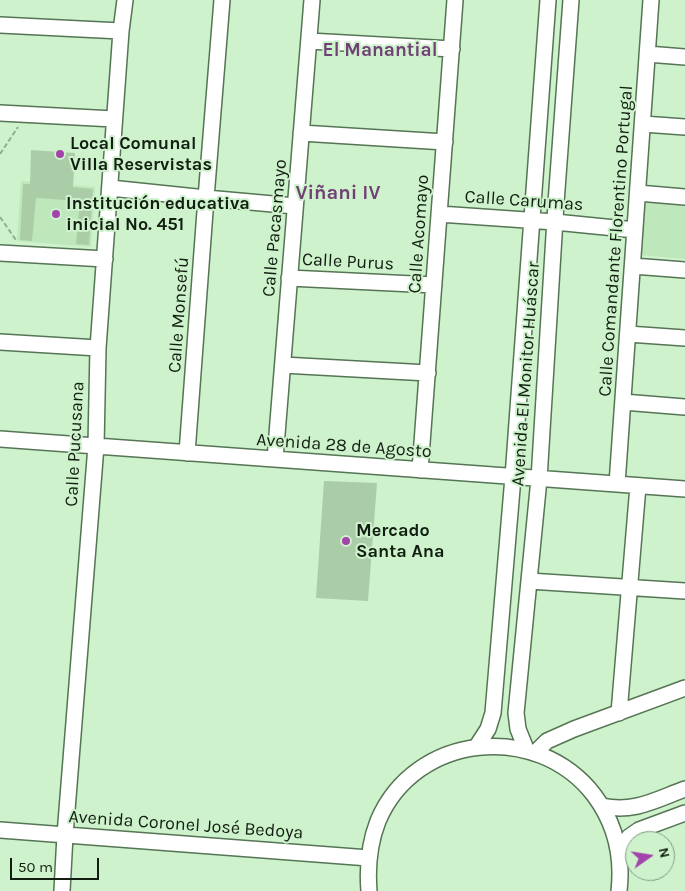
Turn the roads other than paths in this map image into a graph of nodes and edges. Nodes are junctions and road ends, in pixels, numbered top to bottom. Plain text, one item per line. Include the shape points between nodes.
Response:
1 (125, 0) edge
2 (222, 0) edge
3 (312, 0) edge
4 (455, 0) edge
5 (548, 0) edge
6 (571, 0) edge
7 (651, 0) edge
8 (0, 25) edge
9 (121, 31) junction
10 (309, 41) junction
11 (452, 49) junction
12 (648, 54) junction
13 (685, 57) edge
14 (0, 113) edge
15 (114, 119) junction
16 (643, 124) junction
17 (685, 127) edge
18 (301, 133) junction
19 (445, 142) junction
20 (110, 188) junction
21 (638, 193) junction
22 (685, 196) edge
23 (206, 198) junction
24 (295, 206) junction
25 (439, 214) junction
26 (530, 220) junction
27 (554, 222) junction
28 (635, 230) junction
29 (0, 253) edge
30 (105, 259) junction
31 (633, 266) junction
32 (685, 270) edge
33 (290, 278) junction
34 (434, 285) junction
35 (628, 334) junction
36 (685, 338) edge
37 (0, 342) edge
38 (98, 348) junction
39 (282, 365) junction
40 (428, 373) junction
41 (623, 402) junction
42 (685, 407) edge
43 (0, 439) edge
44 (96, 446) junction
45 (188, 453) junction
46 (275, 460) junction
47 (420, 470) junction
48 (513, 477) junction
49 (539, 479) junction
50 (617, 484) junction
51 (638, 486) junction
52 (685, 489) edge
53 (529, 581) junction
54 (630, 588) junction
55 (685, 591) edge
56 (685, 688) edge
57 (619, 713) junction
58 (477, 746) junction
59 (530, 751) junction
60 (685, 789) edge
61 (602, 806) junction
62 (685, 813) edge
63 (0, 830) edge
64 (65, 835) junction
65 (619, 851) junction
66 (369, 858) junction
67 (62, 891) edge
68 (369, 891) edge
69 (619, 891) edge

1 - 9 street, Calle Pucusana
2 - 23 street, Calle Monsefú
3 - 10 street, Calle Pacasmayo
4 - 11 street, Calle Acomayo
5 - 26 street, Avenida El Monitor Huáscar
6 - 27 street, Avenida El Monitor Huáscar
7 - 12 street, Calle Comandante Florentino Portugal
8 - 9 street
9 - 15 street, Calle Pucusana
10 - 11 street
10 - 18 street, Calle Pacasmayo
11 - 19 street, Calle Acomayo
12 - 13 street
12 - 16 street, Calle Comandante Florentino Portugal
14 - 15 street
15 - 20 street, Calle Pucusana
16 - 17 street
16 - 21 street, Calle Comandante Florentino Portugal
18 - 19 street
18 - 24 street, Calle Pacasmayo
19 - 25 street, Calle Acomayo
20 - 23 street
20 - 30 street, Calle Pucusana
21 - 22 street
21 - 28 street, Calle Comandante Florentino Portugal
23 - 24 street
23 - 45 street, Calle Monsefú
24 - 33 street, Calle Pacasmayo
25 - 26 street, Calle Carumas
25 - 34 street, Calle Acomayo
26 - 27 street, Calle Carumas
26 - 48 street, Avenida El Monitor Huáscar
27 - 28 street, Calle Carumas
27 - 49 street, Avenida El Monitor Huáscar
28 - 31 street, Calle Comandante Florentino Portugal
29 - 30 street
30 - 38 street, Calle Pucusana
31 - 32 street
31 - 35 street, Calle Comandante Florentino Portugal
33 - 34 street, Calle Purus
33 - 39 street, Calle Pacasmayo
34 - 40 street, Calle Acomayo
35 - 36 street
35 - 41 street, Calle Comandante Florentino Portugal
37 - 38 street
38 - 44 street, Calle Pucusana
39 - 40 street
39 - 46 street, Calle Pacasmayo
40 - 47 street, Calle Acomayo
41 - 42 street
41 - 50 street, Calle Comandante Florentino Portugal
43 - 44 street, Avenida 28 de Agosto
44 - 45 street, Avenida 28 de Agosto
44 - 64 street, Calle Pucusana
45 - 46 street, Avenida 28 de Agosto
46 - 47 street, Avenida 28 de Agosto
47 - 48 street, Avenida 28 de Agosto
48 - 49 street, Avenida 28 de Agosto
48 - 58 street, Avenida El Monitor Huáscar via 493,713
49 - 50 street, Avenida 28 de Agosto
49 - 53 street, Avenida El Monitor Huáscar
50 - 51 street, Avenida 28 de Agosto
51 - 52 street, Avenida 28 de Agosto
51 - 54 street
53 - 54 street
53 - 59 street, Avenida El Monitor Huáscar via 516,714 518,729
54 - 55 street
54 - 57 street
56 - 57 street
57 - 59 street via 574,729
58 - 59 street via 502,745
58 - 66 street via 452,752 409,778 379,819 370,844
59 - 61 street via 569,770
60 - 61 street via 631,809
61 - 65 street via 613,828
62 - 65 street via 639,830 629,836
63 - 64 street, Avenida Coronel José Bedoya
64 - 66 street, Avenida Coronel José Bedoya
64 - 67 street, Calle Pucusana
65 - 69 street
66 - 68 street

